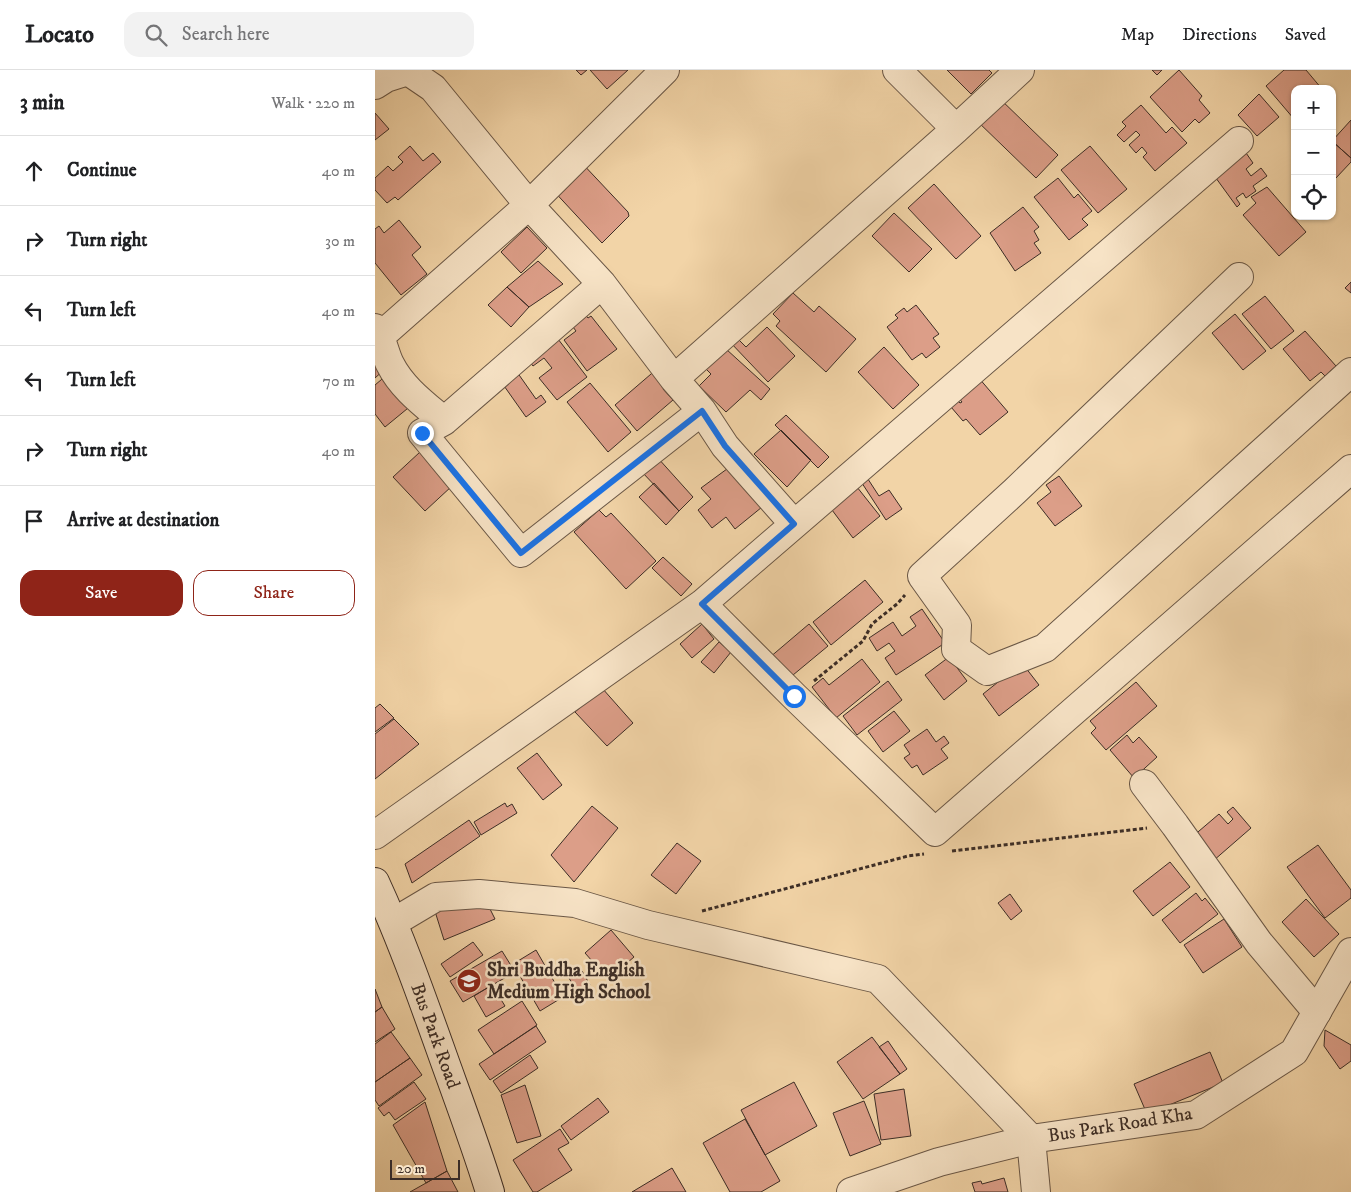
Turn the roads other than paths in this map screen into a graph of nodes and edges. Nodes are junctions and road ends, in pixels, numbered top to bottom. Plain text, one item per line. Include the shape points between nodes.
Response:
1 (665, 70) edge
2 (897, 70) edge
3 (1020, 70) edge
4 (375, 85) edge
5 (956, 129) junction
6 (1239, 141) dead end
7 (529, 205) junction
8 (1239, 278) dead end
9 (603, 284) junction
10 (377, 335) edge
11 (1351, 372) edge
12 (673, 380) junction
13 (702, 411) junction
14 (444, 421) junction
15 (1351, 469) edge
16 (794, 524) junction
17 (702, 604) junction
18 (1144, 784) dead end
19 (375, 835) edge
20 (375, 882) edge
21 (393, 922) junction
22 (1351, 952) edge
23 (1317, 1012) junction
24 (1031, 1139) junction
25 (490, 1192) edge
26 (851, 1192) edge
27 (1036, 1192) edge

1 - 7 street
2 - 5 street
3 - 5 street
4 - 7 street via 408,71 433,88
5 - 12 street
6 - 16 street
7 - 9 street
7 - 10 street
8 - 11 street via 922,576 957,626 956,649 987,671 1045,648
9 - 12 street
9 - 14 street
10 - 14 street via 389,363 406,388
12 - 13 street
13 - 14 street via 521,553 422,433
13 - 16 street via 725,446
15 - 17 street via 935,832
16 - 17 street
17 - 19 street
18 - 23 street via 1259,943
20 - 21 street, Bus Park Road
21 - 24 street via 436,897 479,894 575,903 649,925 878,979
21 - 25 street, Bus Park Road
22 - 23 street, Bus Park Road Kha
23 - 24 street, Bus Park Road Kha via 1293,1052 1196,1115
24 - 26 street, Bus Park Road Kha via 939,1162
24 - 27 street

